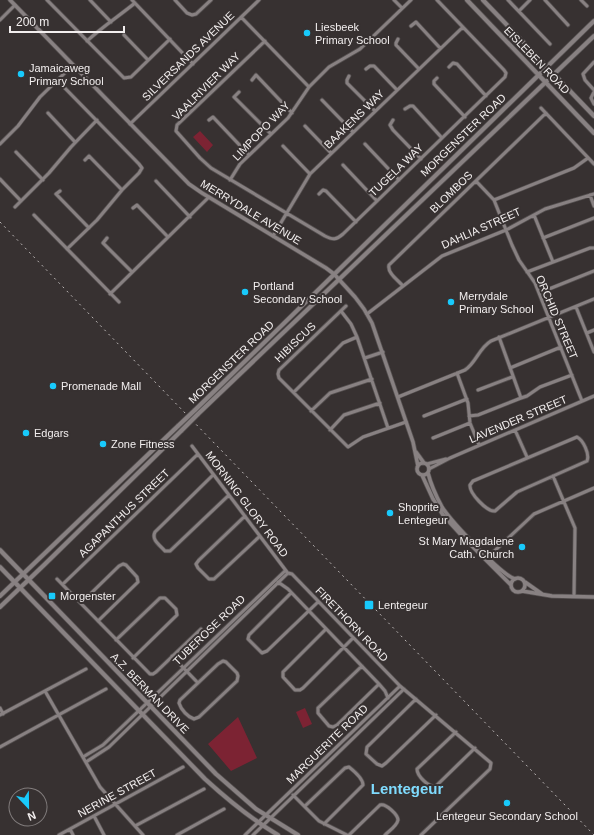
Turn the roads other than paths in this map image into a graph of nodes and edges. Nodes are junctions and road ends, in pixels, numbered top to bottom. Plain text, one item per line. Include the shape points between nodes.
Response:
1 (10, 0) edge
2 (47, 0) edge
3 (90, 0) edge
4 (175, 0) edge
5 (211, 0) edge
6 (259, 0) edge
7 (394, 0) edge
8 (411, 0) edge
9 (437, 0) edge
10 (467, 0) edge
11 (483, 0) edge
12 (508, 0) edge
13 (530, 0) edge
14 (545, 0) edge
15 (581, 0) edge
16 (133, 1) edge
17 (15, 5) junction
18 (587, 6) dead end
19 (402, 8) junction
20 (518, 11) junction
21 (241, 17) junction
22 (0, 20) edge
23 (594, 21) edge
24 (111, 22) junction
25 (568, 25) dead end
26 (410, 26) dead end
27 (463, 27) junction
28 (124, 35) dead end
29 (594, 36) edge
30 (170, 39) junction
31 (398, 39) dead end
32 (87, 41) junction
33 (265, 41) junction
34 (550, 44) dead end
35 (440, 48) junction
36 (148, 60) junction
37 (594, 62) edge
38 (193, 64) junction
39 (73, 65) junction
40 (547, 66) junction
41 (449, 67) dead end
42 (366, 69) dead end
43 (419, 69) junction
44 (538, 74) junction
45 (555, 74) junction
46 (349, 76) dead end
47 (437, 78) dead end
48 (57, 80) junction
49 (252, 80) dead end
50 (546, 82) junction
51 (309, 87) junction
52 (396, 90) junction
53 (594, 91) edge
54 (239, 92) dead end
55 (486, 96) junction
56 (322, 100) dead end
57 (594, 104) edge
58 (405, 108) dead end
59 (541, 108) dead end
60 (375, 111) junction
61 (48, 113) dead end
62 (292, 113) junction
63 (546, 113) junction
64 (594, 116) edge
65 (465, 117) junction
66 (97, 120) junction
67 (209, 120) dead end
68 (393, 120) dead end
69 (130, 124) junction
70 (305, 126) dead end
71 (353, 132) junction
72 (594, 133) edge
73 (271, 134) junction
74 (442, 138) junction
75 (75, 142) junction
76 (0, 144) edge
77 (365, 144) dead end
78 (283, 146) dead end
79 (16, 152) dead end
80 (331, 153) junction
81 (249, 155) junction
82 (588, 158) junction
83 (421, 159) junction
84 (85, 160) dead end
85 (594, 164) edge
86 (343, 166) dead end
87 (310, 174) junction
88 (0, 180) edge
89 (43, 180) junction
90 (230, 180) junction
91 (399, 180) junction
92 (476, 181) junction
93 (156, 182) dead end
94 (122, 190) junction
95 (60, 191) dead end
96 (319, 194) dead end
97 (594, 194) edge
98 (590, 195) junction
99 (209, 197) junction
100 (494, 200) junction
101 (21, 201) junction
102 (377, 201) junction
103 (594, 206) edge
104 (14, 207) dead end
105 (133, 208) dead end
106 (287, 213) junction
107 (34, 215) dead end
108 (534, 215) junction
109 (190, 216) junction
110 (594, 218) edge
111 (356, 222) junction
112 (89, 228) junction
113 (506, 230) junction
114 (273, 236) junction
115 (168, 237) junction
116 (107, 238) dead end
117 (543, 238) junction
118 (594, 248) edge
119 (67, 249) junction
120 (553, 262) junction
121 (594, 271) edge
122 (132, 272) junction
123 (528, 272) junction
124 (334, 274) junction
125 (340, 280) junction
126 (403, 286) junction
127 (539, 293) junction
128 (110, 294) junction
129 (594, 299) edge
130 (119, 302) dead end
131 (346, 306) dead end
132 (576, 307) junction
133 (341, 311) junction
134 (368, 314) junction
135 (549, 317) junction
136 (594, 330) edge
137 (587, 333) junction
138 (357, 337) junction
139 (499, 337) junction
140 (561, 347) junction
141 (383, 352) junction
142 (594, 352) edge
143 (365, 358) junction
144 (510, 368) junction
145 (457, 373) junction
146 (572, 374) junction
147 (512, 377) junction
148 (372, 379) junction
149 (478, 390) dead end
150 (294, 392) junction
151 (594, 396) edge
152 (398, 397) junction
153 (521, 398) junction
154 (467, 399) junction
155 (582, 401) junction
156 (380, 403) junction
157 (311, 411) junction
158 (424, 416) dead end
159 (469, 416) junction
160 (406, 422) junction
161 (470, 423) junction
162 (388, 428) junction
163 (330, 430) junction
164 (515, 430) junction
165 (433, 438) dead end
166 (479, 445) junction
167 (192, 446) dead end
168 (416, 451) junction
169 (198, 454) junction
170 (527, 457) junction
171 (450, 458) junction
172 (425, 463) junction
173 (418, 466) junction
174 (428, 471) junction
175 (213, 475) junction
176 (422, 475) junction
177 (553, 476) junction
178 (594, 488) edge
179 (229, 495) junction
180 (564, 501) junction
181 (245, 516) junction
182 (456, 524) junction
183 (455, 529) junction
184 (260, 536) junction
185 (0, 550) edge
186 (488, 557) junction
187 (0, 566) edge
188 (286, 572) junction
189 (23, 575) junction
190 (57, 579) dead end
191 (276, 579) junction
192 (515, 579) junction
193 (28, 580) junction
194 (15, 582) junction
195 (279, 582) junction
196 (525, 582) junction
197 (63, 584) junction
198 (511, 585) junction
199 (20, 588) junction
200 (522, 591) junction
201 (291, 593) junction
202 (543, 594) junction
203 (0, 596) edge
204 (574, 596) junction
205 (594, 596) edge
206 (318, 602) junction
207 (81, 603) junction
208 (0, 607) edge
209 (309, 611) junction
210 (98, 621) junction
211 (201, 629) dead end
212 (326, 629) junction
213 (354, 638) junction
214 (116, 640) junction
215 (344, 648) junction
216 (172, 656) junction
217 (133, 658) junction
218 (362, 666) junction
219 (183, 668) junction
220 (86, 669) dead end
221 (187, 672) junction
222 (198, 683) junction
223 (379, 684) junction
224 (400, 686) junction
225 (106, 689) dead end
226 (404, 689) junction
227 (45, 691) junction
228 (388, 698) junction
229 (416, 699) junction
230 (391, 701) junction
231 (147, 703) junction
232 (151, 707) junction
233 (0, 708) edge
234 (139, 710) junction
235 (143, 714) junction
236 (1, 715) edge
237 (58, 715) junction
238 (436, 715) junction
239 (456, 732) junction
240 (0, 747) edge
241 (475, 748) junction
242 (83, 757) junction
243 (86, 762) junction
244 (183, 767) dead end
245 (204, 789) dead end
246 (290, 792) junction
247 (294, 795) junction
248 (115, 805) junction
249 (305, 806) junction
250 (224, 809) dead end
251 (94, 816) junction
252 (265, 816) junction
253 (270, 818) junction
254 (258, 823) junction
255 (324, 824) junction
256 (135, 826) junction
257 (262, 826) junction
258 (70, 829) junction
259 (59, 835) edge
260 (73, 835) edge
261 (104, 835) edge
262 (143, 835) edge
263 (177, 835) edge
264 (245, 835) edge
265 (253, 835) edge
266 (278, 835) edge
267 (298, 835) edge
268 (348, 835) edge
269 (385, 835) edge
270 (421, 835) edge

1 - 17 street, MERRYDALE AVENUE
2 - 32 street
3 - 24 street
4 - 5 street via 192,15
6 - 21 street, SILVERSANDS AVENUE
7 - 19 street
8 - 19 street, LIMPOPO WAY
9 - 27 street
10 - 44 main road, EISLEBEN ROAD
11 - 40 main road, EISLEBEN ROAD
12 - 20 street
13 - 20 street
14 - 25 street
15 - 18 street
16 - 24 street
16 - 30 street
17 - 22 street
17 - 39 street, MERRYDALE AVENUE
19 - 51 street, LIMPOPO WAY via 360,49 330,66
20 - 34 street
21 - 33 street
21 - 38 street, SILVERSANDS AVENUE
23 - 40 main road, MORGENSTER ROAD
24 - 32 street
26 - 35 street via 416,22
27 - 35 street, BAAKENS WAY
27 - 55 street, TUGELA WAY via 506,73
28 - 36 street
29 - 45 main road, MORGENSTER ROAD
30 - 36 street
30 - 38 street
31 - 43 street via 396,45
32 - 36 street via 124,78 131,77
33 - 51 street
33 - 90 street, VAALRIVIER WAY via 176,128 177,133 207,165
35 - 43 street, BAAKENS WAY
37 - 53 street via 583,74
38 - 69 street, SILVERSANDS AVENUE
39 - 48 street
39 - 69 street, MERRYDALE AVENUE
40 - 44 main road, MORGENSTER ROAD
40 - 45 main road, EISLEBEN ROAD
41 - 55 street via 453,63 457,64
42 - 52 street via 374,66
43 - 52 street, BAAKENS WAY
44 - 50 main road, EISLEBEN ROAD
44 - 124 main road, MORGENSTER ROAD
45 - 50 main road, MORGENSTER ROAD
45 - 64 main road, EISLEBEN ROAD
46 - 60 street via 347,83
47 - 65 street via 434,84
48 - 66 street
48 - 76 street
49 - 62 street via 256,76
50 - 72 main road, EISLEBEN ROAD
50 - 125 main road, MORGENSTER ROAD
51 - 62 street, LIMPOPO WAY
52 - 60 street, BAAKENS WAY
53 - 57 street via 591,98
54 - 73 street via 234,97
55 - 65 street, TUGELA WAY
56 - 71 street
58 - 74 street via 413,106
59 - 63 street
60 - 71 street, BAAKENS WAY
61 - 75 street
62 - 73 street, LIMPOPO WAY
63 - 82 street
63 - 92 street, BLOMBOS
65 - 74 street, TUGELA WAY
66 - 75 street
66 - 94 street via 142,168
67 - 81 street via 213,117
68 - 83 street via 390,126
69 - 99 street, MERRYDALE AVENUE via 189,184
70 - 80 street
71 - 80 street, BAAKENS WAY
73 - 81 street, LIMPOPO WAY
74 - 83 street, TUGELA WAY
75 - 89 street
77 - 91 street
78 - 87 street
79 - 89 street
80 - 87 street, BAAKENS WAY
81 - 90 street, LIMPOPO WAY
82 - 85 street
82 - 100 street via 576,167
83 - 91 street, TUGELA WAY
84 - 94 street via 89,156
86 - 102 street
87 - 106 street, BAAKENS WAY
88 - 101 street
89 - 101 street
90 - 106 street, VAALRIVIER WAY
91 - 102 street, TUGELA WAY
92 - 100 street, ORCHID STREET
92 - 126 street, BLOMBOS via 389,265 390,272
93 - 109 street
94 - 112 street
95 - 112 street via 56,194
96 - 111 street via 323,190 326,191
97 - 98 street, DAHLIA STREET
98 - 103 street
98 - 108 street, DAHLIA STREET via 558,204
99 - 109 street
99 - 114 street, MERRYDALE AVENUE
100 - 113 street, ORCHID STREET
101 - 104 street
102 - 111 street, TUGELA WAY
105 - 115 street via 137,205
106 - 111 street, TUGELA WAY via 332,240 339,238
106 - 114 street, BAAKENS WAY
107 - 119 street
108 - 113 street, DAHLIA STREET
108 - 117 street
109 - 115 street
110 - 117 street
112 - 119 street
113 - 123 street, ORCHID STREET
113 - 126 street, DAHLIA STREET via 442,256
114 - 124 street, MERRYDALE AVENUE
115 - 122 street
116 - 122 street via 103,243
117 - 120 street
118 - 120 street
119 - 128 street
120 - 123 street
121 - 127 street
122 - 128 street
123 - 127 street, ORCHID STREET
124 - 125 street, MERRYDALE AVENUE
124 - 189 main road, MORGENSTER ROAD, bridge
125 - 134 street, MERRYDALE AVENUE
125 - 193 main road, MORGENSTER ROAD, bridge
126 - 134 street, DAHLIA STREET
127 - 135 street, ORCHID STREET
128 - 130 street
129 - 132 street
131 - 133 street
132 - 135 street
132 - 137 street
133 - 138 street
133 - 150 street, HIBISCUS via 279,370 280,378
134 - 141 street, MERRYDALE AVENUE
135 - 139 street
135 - 140 street, ORCHID STREET
136 - 137 street
137 - 142 street
138 - 143 street
138 - 150 street via 343,343
139 - 144 street
139 - 145 street via 488,342 471,365
140 - 144 street
140 - 146 street, ORCHID STREET
141 - 143 street
141 - 152 street, MERRYDALE AVENUE
143 - 148 street
144 - 147 street
145 - 152 street
145 - 154 street
146 - 153 street
146 - 155 street, ORCHID STREET
147 - 149 street
147 - 153 street
148 - 156 street
148 - 157 street via 330,393
150 - 157 street, HIBISCUS
151 - 155 street, LAVENDER STREET
152 - 160 street, MERRYDALE AVENUE
153 - 159 street
154 - 158 street
154 - 159 street
155 - 164 street, LAVENDER STREET
156 - 162 street
156 - 163 street via 344,415
157 - 163 street, HIBISCUS
159 - 161 street
160 - 162 street, HIBISCUS
160 - 168 street, MERRYDALE AVENUE
161 - 165 street
161 - 166 street
162 - 163 street, HIBISCUS via 363,437 348,447
164 - 166 street, LAVENDER STREET
164 - 170 street
166 - 171 street, LAVENDER STREET
167 - 169 street, MORNING GLORY ROAD
168 - 172 street, MERRYDALE AVENUE
168 - 173 street, MERRYDALE AVENUE
169 - 175 street, MORNING GLORY ROAD
169 - 197 street, AGAPANTHUS STREET
170 - 177 street via 575,437 580,438 589,456 588,460
170 - 177 street via 473,481 469,486 470,491 488,510 494,511 517,492
171 - 172 street, LAVENDER STREET
171 - 174 street, LAVENDER STREET
172 - 173 street
172 - 174 street, MERRYDALE AVENUE
173 - 176 street, MERRYDALE AVENUE via 418,472
174 - 176 street
174 - 182 street via 436,497
175 - 179 street, MORNING GLORY ROAD
175 - 179 street via 155,532 154,539 165,551 170,551
176 - 183 street via 438,507
177 - 180 street
178 - 180 street
179 - 181 street, MORNING GLORY ROAD
180 - 186 street via 534,514
180 - 204 street via 574,528
181 - 184 street, MORNING GLORY ROAD
181 - 184 street via 199,560 196,564 198,568 209,579 214,579
182 - 183 street
182 - 186 street
183 - 198 street
184 - 188 street, MORNING GLORY ROAD
185 - 189 main road, A.Z. BERMAN DRIVE
186 - 192 street via 508,576
187 - 194 main road, A.Z. BERMAN DRIVE
188 - 191 street, TUBEROSE ROAD
188 - 195 street, TUBEROSE ROAD
188 - 206 street, FIRETHORN ROAD via 292,574
189 - 193 main road, A.Z. BERMAN DRIVE
189 - 194 main road, MORGENSTER ROAD
190 - 197 street
191 - 195 street, FIRETHORN ROAD
191 - 219 street, TUBEROSE ROAD
192 - 196 street via 520,578
192 - 198 street
193 - 199 main road, MORGENSTER ROAD
193 - 231 main road, A.Z. BERMAN DRIVE
194 - 199 main road, A.Z. BERMAN DRIVE
194 - 203 main road, MORGENSTER ROAD
195 - 201 street, FIRETHORN ROAD
195 - 221 street, TUBEROSE ROAD
196 - 200 street
196 - 202 street
197 - 207 street
198 - 200 street via 512,589
199 - 208 main road, MORGENSTER ROAD
199 - 234 main road, A.Z. BERMAN DRIVE
200 - 202 street
201 - 209 street, FIRETHORN ROAD
201 - 209 street via 249,635 248,639 260,652 265,653
202 - 204 street
204 - 205 street
206 - 209 street
206 - 213 street, FIRETHORN ROAD
207 - 210 street
207 - 210 street via 119,566 126,565 137,577 138,582
209 - 212 street, FIRETHORN ROAD
210 - 214 street
211 - 216 street
212 - 215 street, FIRETHORN ROAD
212 - 215 street via 283,672 283,677 292,688 297,691 303,688
213 - 215 street
213 - 224 street, FIRETHORN ROAD
214 - 217 street
214 - 217 street via 160,598 165,598 176,609 177,615 174,619
215 - 218 street, FIRETHORN ROAD
216 - 217 street via 151,674
216 - 219 street
218 - 223 street, FIRETHORN ROAD
218 - 223 street via 318,708 318,713 329,726 337,725
219 - 221 street
219 - 231 street, TUBEROSE ROAD
220 - 227 street
221 - 222 street
221 - 232 street, TUBEROSE ROAD
222 - 222 street via 223,661 238,676 237,681 194,719 179,703
223 - 228 street, FIRETHORN ROAD via 386,691
224 - 226 street, FIRETHORN ROAD
224 - 228 street, MARGUERITE ROAD
225 - 237 street
226 - 229 street, FIRETHORN ROAD
226 - 230 street, MARGUERITE ROAD
227 - 236 street
227 - 237 street
228 - 230 street, FIRETHORN ROAD
228 - 246 street, MARGUERITE ROAD
229 - 238 street, FIRETHORN ROAD
229 - 238 street via 367,747 366,754 377,764 386,764
230 - 247 street, MARGUERITE ROAD
231 - 232 main road, A.Z. BERMAN DRIVE
231 - 234 street, TUBEROSE ROAD
232 - 235 street, TUBEROSE ROAD
232 - 252 main road, A.Z. BERMAN DRIVE via 216,774
233 - 236 street
234 - 235 main road, A.Z. BERMAN DRIVE
234 - 242 street, TUBEROSE ROAD via 103,745
235 - 243 street, TUBEROSE ROAD via 105,750
235 - 254 main road, A.Z. BERMAN DRIVE via 214,788
237 - 240 street
237 - 242 street
238 - 239 street, FIRETHORN ROAD
239 - 241 street, FIRETHORN ROAD
239 - 241 street via 417,769 418,774 430,786 436,786
241 - 270 street, FIRETHORN ROAD via 489,760 490,769
242 - 243 street
243 - 248 street via 100,787
244 - 248 street, NERINE STREET
245 - 256 street
246 - 247 street
246 - 252 street, MARGUERITE ROAD
247 - 249 street
247 - 253 street, MARGUERITE ROAD
248 - 251 street, NERINE STREET
248 - 256 street
249 - 255 street
249 - 255 street via 345,768 349,767 362,779 363,785
250 - 263 street
251 - 258 street, NERINE STREET
251 - 261 street
252 - 253 main road, A.Z. BERMAN DRIVE
252 - 254 street, MARGUERITE ROAD
253 - 257 street, MARGUERITE ROAD
253 - 267 main road, A.Z. BERMAN DRIVE
254 - 257 main road, A.Z. BERMAN DRIVE
254 - 264 street, MARGUERITE ROAD
255 - 268 street
256 - 262 street
257 - 265 street, MARGUERITE ROAD
257 - 266 main road, A.Z. BERMAN DRIVE
258 - 259 street, NERINE STREET
258 - 260 street
268 - 269 street via 383,804 398,817 397,823

